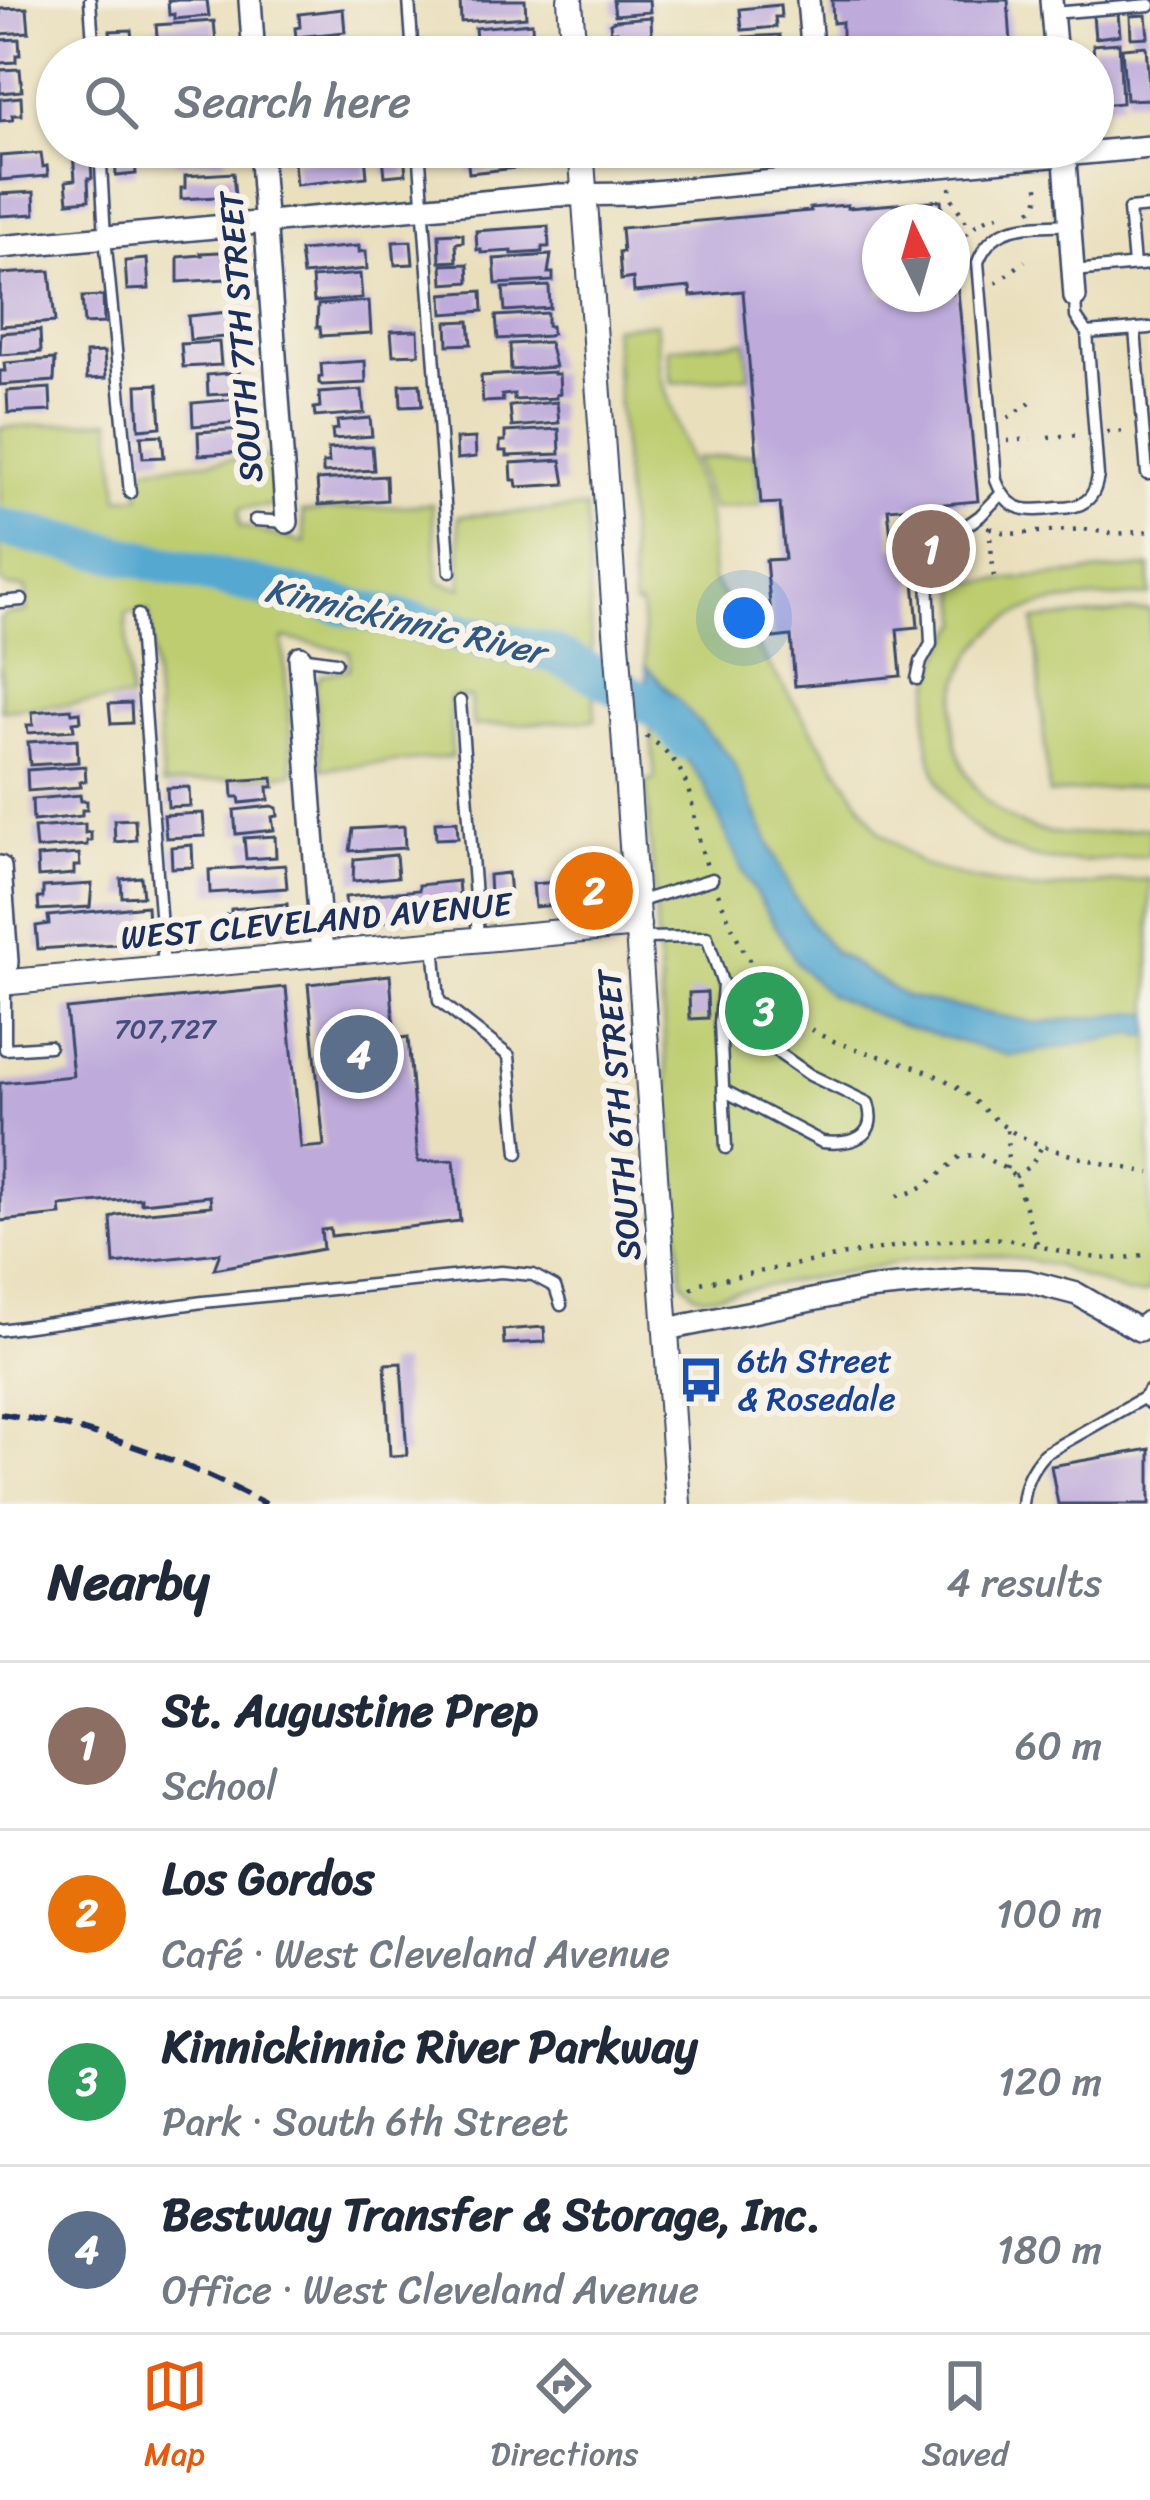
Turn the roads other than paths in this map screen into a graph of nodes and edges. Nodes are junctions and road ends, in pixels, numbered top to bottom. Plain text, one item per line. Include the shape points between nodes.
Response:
1 (90, 0) edge
2 (250, 0) edge
3 (409, 0) edge
4 (570, 0) edge
5 (808, 0) edge
6 (1150, 4) edge
7 (1052, 6) edge
8 (93, 36) edge
9 (253, 36) edge
10 (411, 36) edge
11 (573, 36) edge
12 (811, 36) edge
13 (1054, 36) edge
14 (1150, 147) edge
15 (1114, 149) edge
16 (101, 168) edge
17 (262, 168) edge
18 (420, 168) edge
19 (582, 168) edge
20 (820, 168) edge
21 (899, 168) edge
22 (1065, 168) edge
23 (821, 176) junction
24 (584, 195) junction
25 (1150, 207) edge
26 (423, 208) junction
27 (266, 224) junction
28 (1069, 224) junction
29 (105, 237) junction
30 (0, 247) edge
31 (1150, 264) edge
32 (1134, 265) junction
33 (1072, 271) junction
34 (1075, 297) joint
35 (1150, 328) edge
36 (1135, 329) junction
37 (1087, 334) junction
38 (1150, 474) edge
39 (130, 493) dead end
40 (1001, 494) junction
41 (254, 520) dead end
42 (287, 522) joint
43 (450, 572) dead end
44 (22, 600) dead end
45 (0, 602) edge
46 (138, 615) dead end
47 (300, 657) joint
48 (336, 662) dead end
49 (917, 680) dead end
50 (460, 701) dead end
51 (0, 867) edge
52 (712, 879) road end
53 (638, 921) junction
54 (478, 940) junction
55 (434, 944) junction
56 (322, 954) junction
57 (164, 968) junction
58 (3, 983) edge
59 (723, 985) junction
60 (49, 1046) dead end
61 (3, 1049) edge
62 (722, 1090) junction
63 (726, 1148) dead end
64 (518, 1153) dead end
65 (561, 1305) dead end
66 (667, 1329) junction
67 (0, 1330) edge
68 (1146, 1330) edge
69 (1148, 1397) edge
70 (678, 1504) edge
71 (1022, 1504) edge

1 - 8 lane
2 - 9 street
3 - 10 lane
4 - 11 street
5 - 12 street
6 - 7 lane
7 - 13 street
14 - 15 street
16 - 29 lane
17 - 27 street, SOUTH 7TH STREET
18 - 26 lane
19 - 24 street, SOUTH 6TH STREET
20 - 23 street
21 - 23 street
22 - 28 street
23 - 24 street
24 - 26 street
24 - 53 street, SOUTH 6TH STREET, bridge via 616,630 633,732
25 - 32 lane via 1129,209
26 - 27 street
26 - 43 lane
27 - 29 street
27 - 42 street, SOUTH 7TH STREET
28 - 33 street
28 - 40 lane via 1004,230 979,262
29 - 30 street
29 - 39 lane
31 - 32 lane
32 - 33 lane
33 - 34 street
34 - 37 lane
35 - 36 lane
36 - 37 lane
36 - 38 lane
37 - 40 lane via 1095,490 1073,507 1026,511
40 - 49 lane via 933,558 931,644
41 - 42 lane
44 - 45 lane
46 - 57 lane
47 - 48 lane
47 - 56 street
50 - 54 lane
51 - 58 street
52 - 53 lane
53 - 54 street, WEST CLEVELAND AVENUE
53 - 59 lane via 707,937
53 - 66 street, SOUTH 6TH STREET
54 - 55 street, WEST CLEVELAND AVENUE
55 - 56 street, WEST CLEVELAND AVENUE
55 - 64 lane via 439,1000 509,1056
56 - 57 street, WEST CLEVELAND AVENUE
57 - 58 street, WEST CLEVELAND AVENUE
58 - 61 lane
59 - 62 lane
59 - 62 lane via 780,1054 868,1102 870,1124 852,1140 822,1142
60 - 61 lane
62 - 63 lane
65 - 67 lane via 555,1287 501,1272
66 - 68 street via 867,1288 972,1279 1077,1294
66 - 70 street, SOUTH 6TH STREET
69 - 71 lane via 1044,1454 1024,1484

